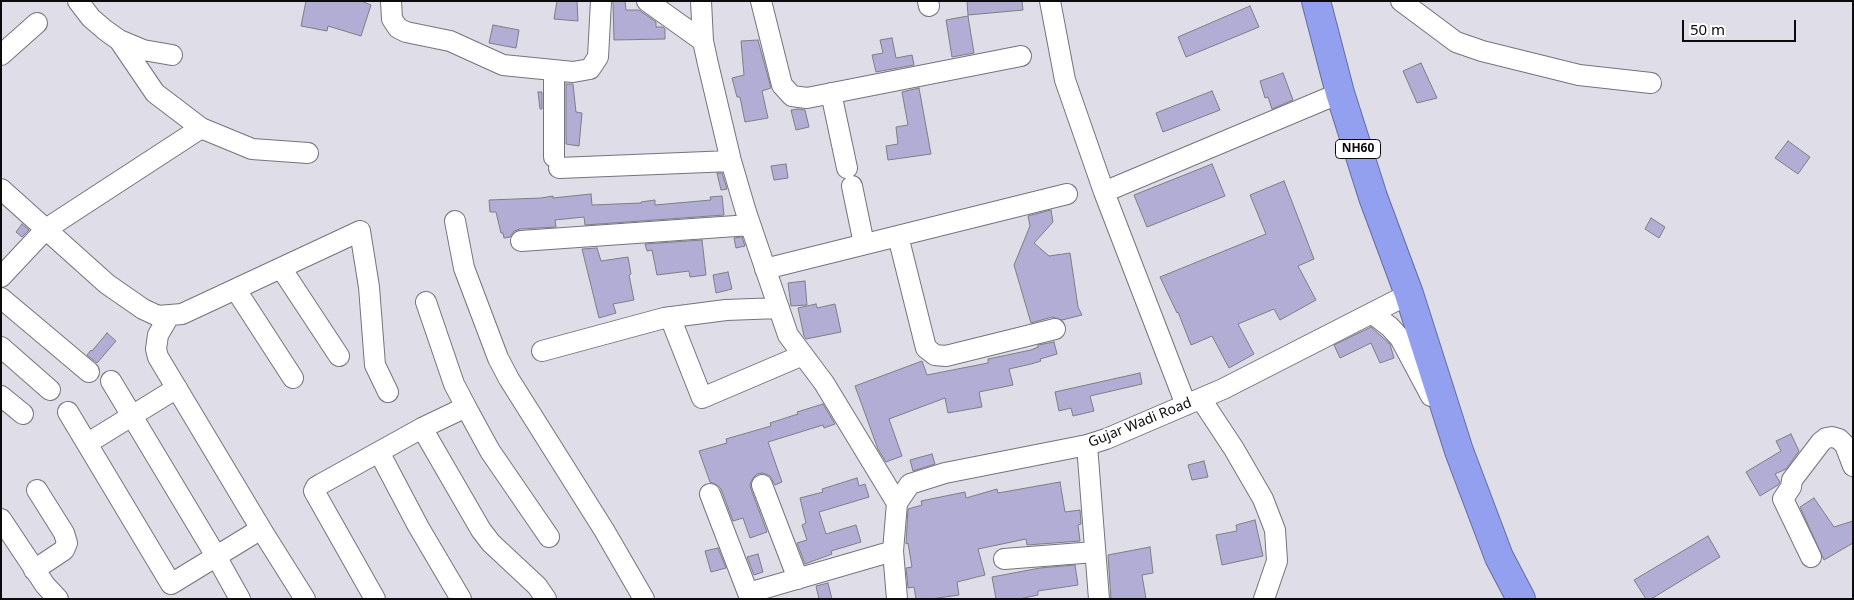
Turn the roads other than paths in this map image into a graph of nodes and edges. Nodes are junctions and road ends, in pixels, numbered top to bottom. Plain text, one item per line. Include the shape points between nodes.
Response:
1 (78, 1) edge
2 (391, 1) edge
3 (600, 1) edge
4 (647, 1) edge
5 (700, 1) edge
6 (761, 1) edge
7 (1050, 1) edge
8 (1316, 1) edge
9 (1401, 1) edge
10 (37, 23) dead end
11 (119, 40) junction
12 (703, 40) junction
13 (1, 55) edge
14 (172, 55) dead end
15 (1020, 56) dead end
16 (554, 70) junction
17 (1651, 83) dead end
18 (830, 93) junction
19 (1340, 94) junction
20 (201, 128) junction
21 (308, 153) dead end
22 (731, 161) junction
23 (1, 189) edge
24 (1104, 192) junction
25 (1067, 194) dead end
26 (456, 221) dead end
27 (750, 226) junction
28 (46, 230) junction
29 (898, 236) junction
30 (521, 241) dead end
31 (864, 244) junction
32 (281, 268) junction
33 (765, 269) junction
34 (1, 278) edge
35 (236, 290) junction
36 (1409, 294) junction
37 (1, 298) edge
38 (426, 302) dead end
39 (779, 308) junction
40 (1372, 313) junction
41 (169, 316) junction
42 (670, 317) junction
43 (1055, 328) dead end
44 (1, 347) edge
45 (542, 351) dead end
46 (803, 355) junction
47 (339, 356) dead end
48 (89, 372) dead end
49 (293, 378) dead end
50 (110, 381) dead end
51 (177, 388) junction
52 (50, 390) dead end
53 (388, 392) dead end
54 (1, 396) edge
55 (1194, 402) junction
56 (466, 407) junction
57 (68, 412) dead end
58 (23, 414) dead end
59 (132, 416) junction
60 (422, 428) junction
61 (88, 443) junction
62 (1087, 445) junction
63 (1460, 451) junction
64 (379, 452) junction
65 (1853, 466) edge
66 (762, 485) dead end
67 (37, 490) dead end
68 (710, 494) dead end
69 (897, 503) junction
70 (1, 519) edge
71 (261, 529) junction
72 (549, 537) dead end
73 (893, 551) junction
74 (1095, 552) junction
75 (216, 556) junction
76 (1811, 556) dead end
77 (1004, 559) dead end
78 (34, 570) junction
79 (798, 579) junction
80 (175, 592) edge
81 (58, 599) edge
82 (240, 599) edge
83 (305, 599) edge
84 (375, 599) edge
85 (461, 599) edge
86 (546, 599) edge
87 (644, 599) edge
88 (897, 599) edge
89 (1099, 599) edge
90 (1264, 599) edge
91 (1521, 599) edge

1 - 11 street via 104,30
2 - 16 street via 392,19 398,28 406,32 450,41 503,66
3 - 16 street via 598,57 590,68 573,72
4 - 12 street
5 - 12 street
6 - 18 street via 782,85 792,96 807,98
7 - 24 street via 1065,80
8 - 19 highway, NH60
9 - 17 street via 1456,42 1482,51 1579,75
10 - 13 street
11 - 14 street via 143,50
11 - 20 street via 155,94
12 - 22 street
15 - 18 street
16 - 22 street via 556,162
18 - 31 street
19 - 24 street
19 - 36 highway, NH60
20 - 21 street via 252,149
20 - 28 street
22 - 27 street
23 - 28 street
24 - 55 street
25 - 29 street
26 - 87 street via 464,268 498,358
27 - 30 street
27 - 33 street
28 - 34 street
28 - 41 street via 107,284 143,309 158,316
29 - 31 street
29 - 43 street via 926,348 935,355 946,356
31 - 33 street
32 - 35 street
32 - 47 street
32 - 53 street via 360,231 369,287 375,365
33 - 39 street
35 - 41 street via 182,314
35 - 49 street
36 - 40 street, Gujar Wadi Road
36 - 63 highway, NH60
37 - 48 street
38 - 56 street via 447,366
39 - 42 street
39 - 46 street via 788,336
40 - 55 street, Gujar Wadi Road
40 - 63 street via 1400,338
41 - 51 street via 158,335 156,349
42 - 45 street
42 - 46 street via 702,398
44 - 52 street
46 - 69 street
50 - 59 street
51 - 59 street
51 - 71 street
54 - 58 street
55 - 62 street, Gujar Wadi Road
55 - 90 street via 1234,449 1263,499 1275,530 1277,561
56 - 60 street
56 - 72 street via 490,451
57 - 61 street
59 - 61 street
59 - 75 street
60 - 64 street
60 - 86 street via 491,544 537,586
61 - 80 street
62 - 69 street, Gujar Wadi Road via 945,473 910,484
62 - 74 street
63 - 91 highway, NH60 via 1499,557
64 - 84 street via 314,491
64 - 85 street
65 - 76 street via 1845,445 1839,439 1826,438 1792,480 1783,499
66 - 79 street
67 - 78 street via 67,543 64,550
68 - 79 street via 748,593
69 - 73 street
70 - 78 street
71 - 75 street
71 - 83 street
73 - 79 street
73 - 88 street
74 - 77 street
74 - 89 street
75 - 80 street
75 - 82 street
78 - 81 street

